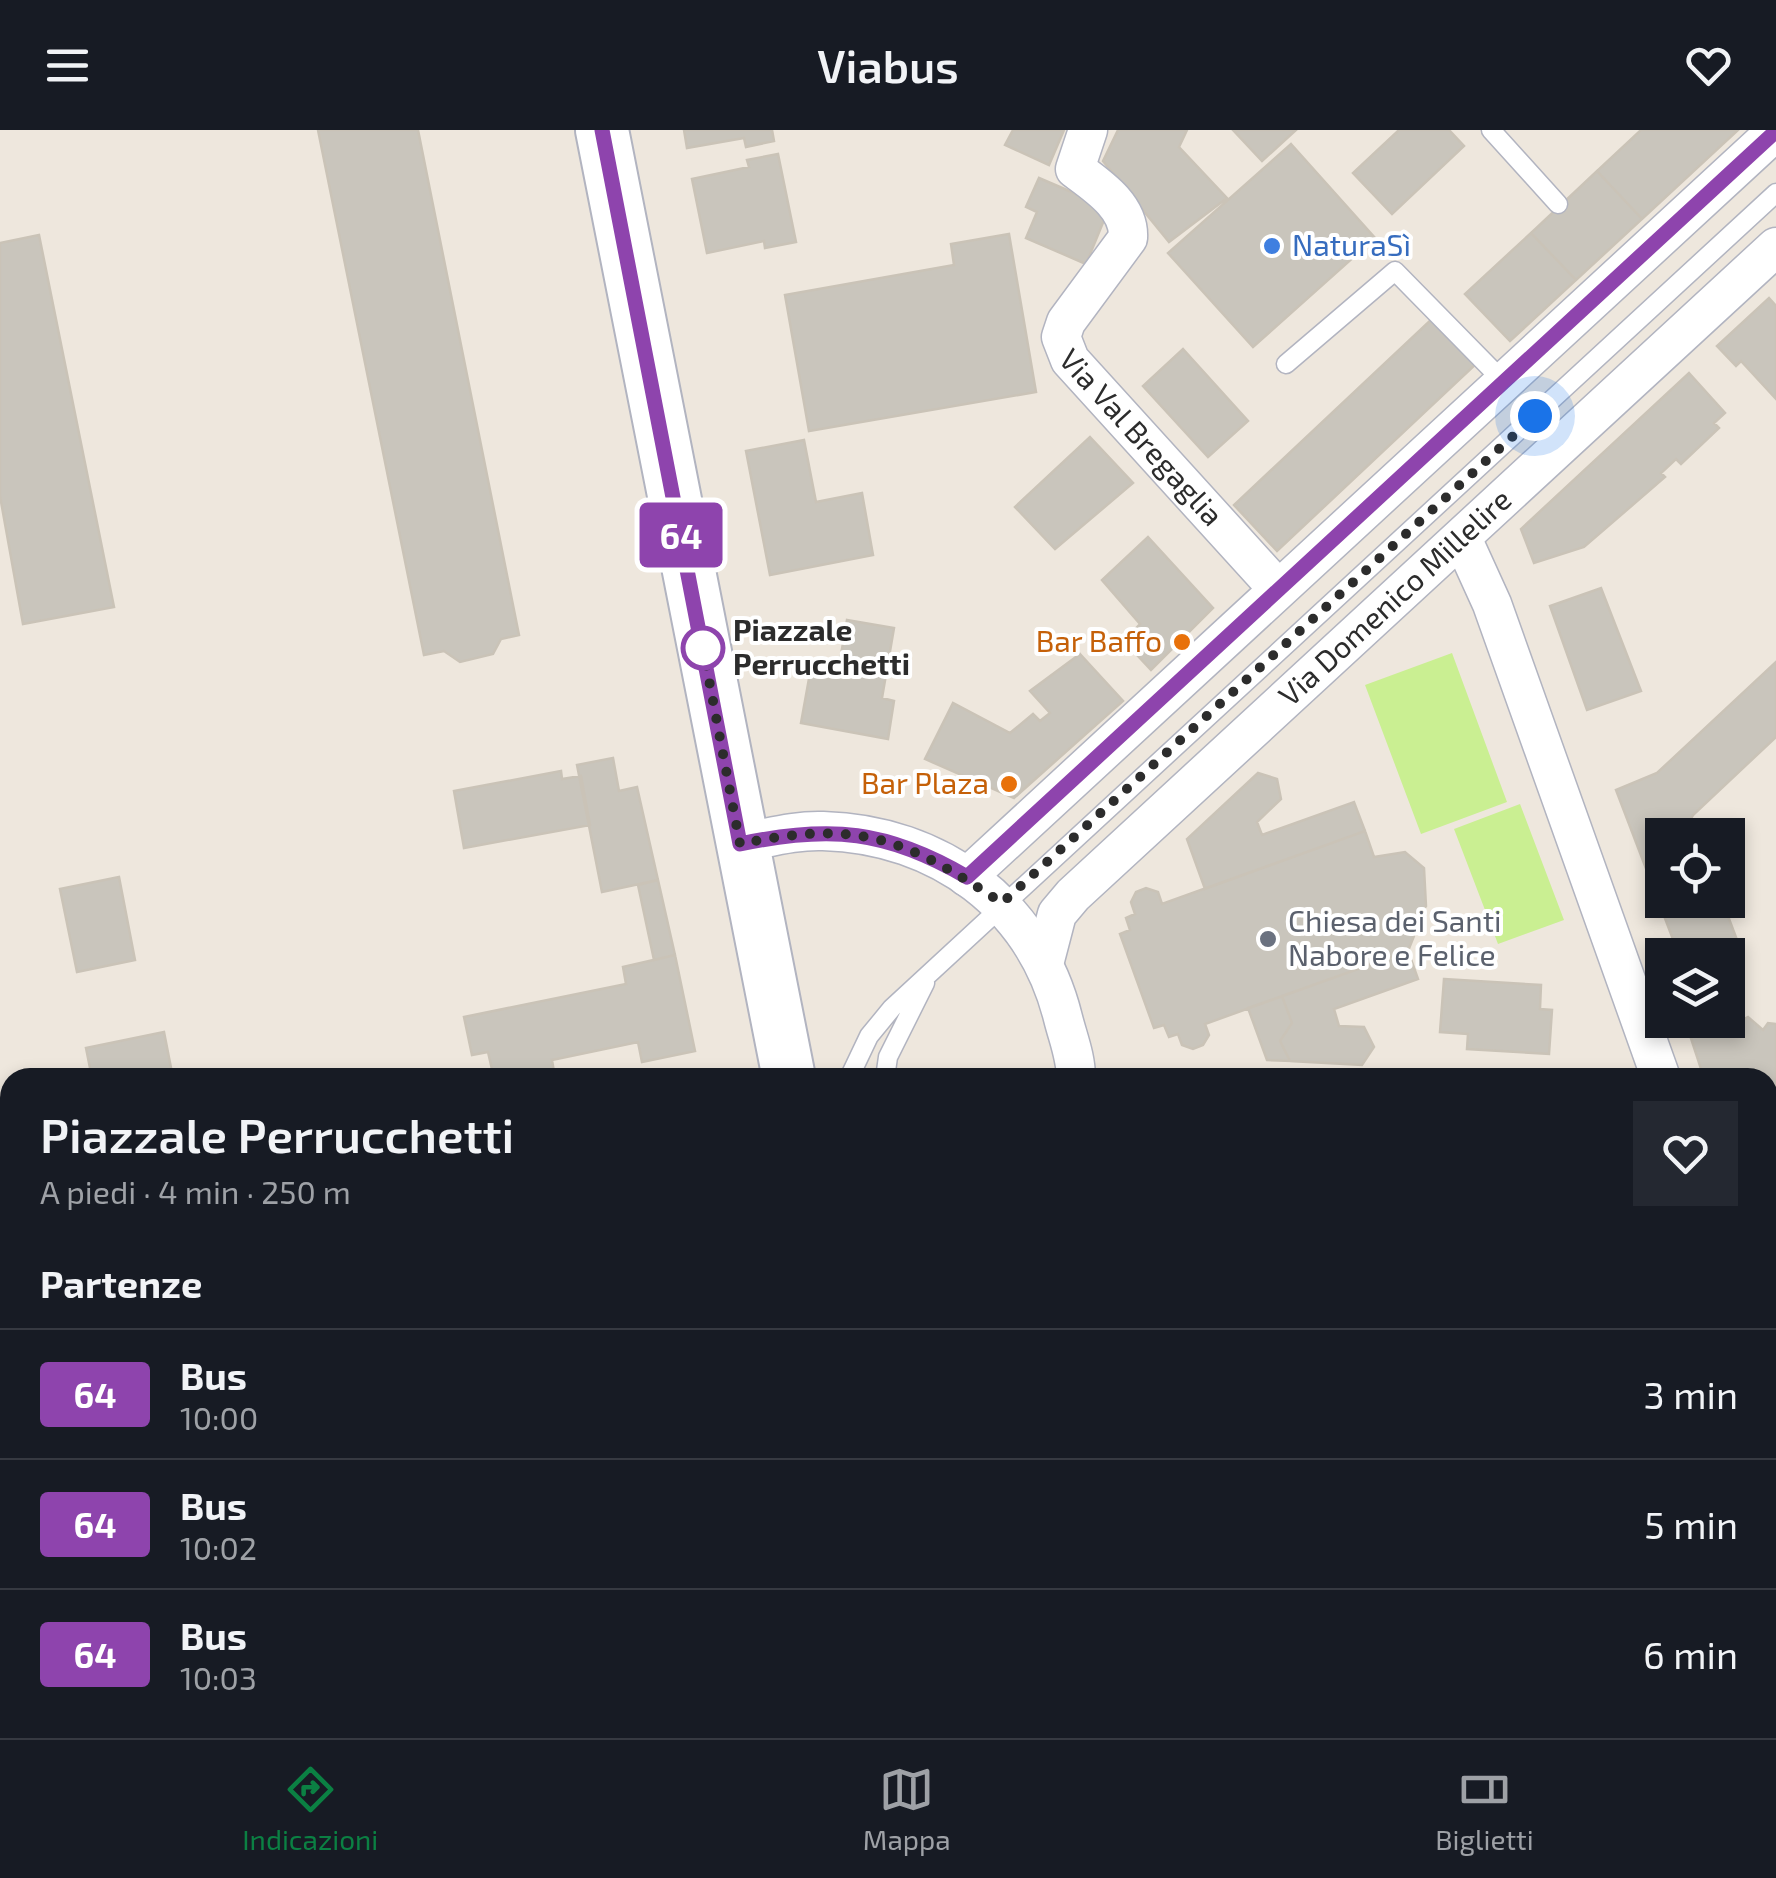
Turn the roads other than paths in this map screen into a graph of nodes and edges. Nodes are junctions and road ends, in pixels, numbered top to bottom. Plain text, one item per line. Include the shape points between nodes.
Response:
1 (602, 130) edge
2 (1088, 130) edge
3 (1491, 130) edge
4 (1776, 131) edge
5 (1776, 193) edge
6 (1558, 204) dead end
7 (1776, 247) edge
8 (1286, 364) dead end
9 (1504, 382) junction
10 (1462, 538) junction
11 (1278, 589) junction
12 (740, 844) junction
13 (967, 877) junction
14 (1002, 903) junction
15 (1044, 964) junction
16 (929, 974) junction
17 (787, 1068) edge
18 (853, 1068) edge
19 (886, 1068) edge
20 (1076, 1068) edge
21 (1658, 1068) edge

1 - 12 street
2 - 11 street, Via Val Bregaglia via 1075,169 1122,212 1128,238 1066,322 1061,337 1070,360
3 - 6 lane
4 - 9 street via 1616,267
5 - 14 lane, Via Domenico Millelire
7 - 10 street, Via Domenico Millelire
8 - 9 lane via 1395,271
9 - 11 street
10 - 15 street, Via Domenico Millelire via 1073,895 1057,914
10 - 21 street via 1492,604
11 - 13 street
12 - 13 street via 797,832 857,834 895,842
12 - 17 street
13 - 14 street
14 - 15 street
14 - 16 lane, Via Domenico Millelire
15 - 20 street
16 - 18 lane, Via Domenico Millelire via 869,1036
16 - 19 lane

